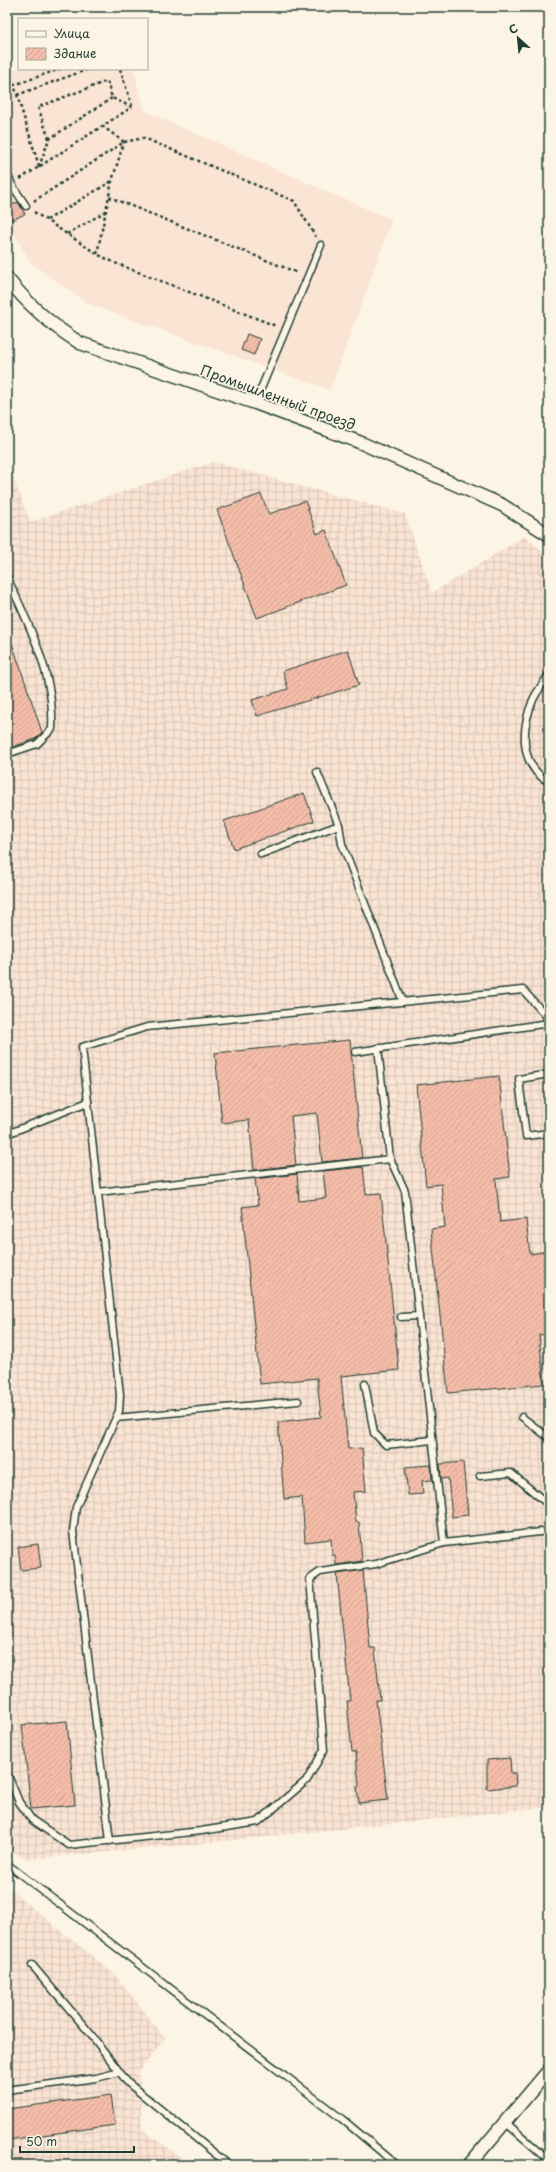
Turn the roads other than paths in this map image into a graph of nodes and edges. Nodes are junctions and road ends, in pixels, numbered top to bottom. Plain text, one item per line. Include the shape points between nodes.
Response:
1 (7, 173) edge
2 (9, 186) edge
3 (26, 206) road end
4 (321, 246) road end
5 (7, 278) edge
6 (255, 403) junction
7 (549, 535) edge
8 (7, 577) edge
9 (549, 674) edge
10 (7, 754) edge
11 (317, 772) dead end
12 (549, 782) edge
13 (339, 825) junction
14 (261, 854) dead end
15 (403, 1002) junction
16 (549, 1019) edge
17 (549, 1023) edge
18 (378, 1048) junction
19 (355, 1052) dead end
20 (549, 1074) edge
21 (88, 1102) junction
22 (549, 1133) edge
23 (7, 1134) edge
24 (390, 1159) junction
25 (98, 1192) junction
26 (418, 1316) junction
27 (401, 1317) dead end
28 (365, 1384) dead end
29 (298, 1401) dead end
30 (522, 1417) dead end
31 (116, 1418) junction
32 (549, 1438) edge
33 (432, 1440) junction
34 (480, 1476) dead end
35 (549, 1505) edge
36 (549, 1531) edge
37 (444, 1543) junction
38 (7, 1773) edge
39 (110, 1841) junction
40 (7, 1864) edge
41 (32, 1965) dead end
42 (549, 2070) edge
43 (120, 2072) junction
44 (7, 2090) edge
45 (505, 2122) junction
46 (549, 2160) edge
47 (229, 2165) edge
48 (397, 2165) edge
49 (469, 2165) edge

1 - 2 lane
2 - 3 lane
4 - 6 lane
5 - 6 street, Промышленный проезд via 34,310 80,343
6 - 7 street, Промышленный проезд via 359,442 494,502
8 - 10 lane via 35,636 53,706 52,729 37,744
9 - 12 lane via 533,701 525,733 525,752 531,768
11 - 13 lane
13 - 14 lane
13 - 15 lane via 342,844
15 - 16 lane via 523,990
15 - 21 lane via 147,1028 82,1047
17 - 18 lane
18 - 19 lane
18 - 24 lane
20 - 22 lane via 519,1079 526,1136
21 - 23 lane
21 - 25 lane
24 - 25 lane
24 - 26 lane via 405,1191
25 - 31 lane via 120,1395
26 - 27 lane
26 - 33 lane
28 - 33 lane via 374,1433 386,1445
29 - 31 lane
30 - 32 lane
31 - 39 lane via 76,1507 74,1531
33 - 37 lane
34 - 35 lane via 511,1473
36 - 37 lane
37 - 39 lane via 376,1564 320,1572 310,1580 324,1750 307,1780 284,1802 258,1822
38 - 39 lane via 19,1802 32,1820 51,1834 69,1845
40 - 48 lane via 336,2114
41 - 43 lane
42 - 45 street
43 - 44 lane via 96,2078
43 - 47 lane via 128,2083
45 - 46 lane
45 - 49 street

